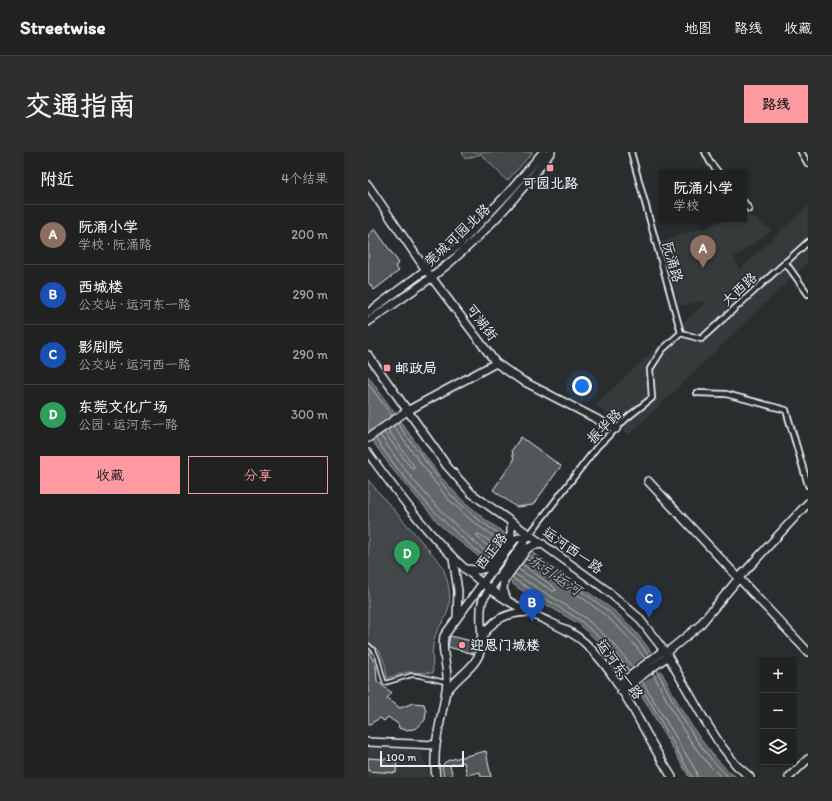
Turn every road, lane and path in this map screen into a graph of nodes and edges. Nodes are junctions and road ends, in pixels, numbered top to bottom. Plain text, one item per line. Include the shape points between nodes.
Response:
1 (543, 152) edge
2 (551, 152) edge
3 (631, 152) edge
4 (705, 152) edge
5 (801, 152) edge
6 (808, 164) edge
7 (717, 170) edge
8 (368, 185) edge
9 (747, 205) edge
10 (750, 208) dead end
11 (808, 242) edge
12 (785, 262) junction
13 (426, 270) junction
14 (432, 277) junction
15 (808, 294) edge
16 (368, 313) edge
17 (368, 322) edge
18 (681, 332) junction
19 (368, 356) edge
20 (496, 363) junction
21 (697, 393) dead end
22 (408, 411) junction
23 (616, 429) junction
24 (368, 438) edge
25 (368, 453) edge
26 (648, 481) dead end
27 (808, 485) edge
28 (808, 503) edge
29 (510, 522) junction
30 (529, 535) junction
31 (513, 537) junction
32 (542, 544) junction
33 (526, 546) junction
34 (453, 557) junction
35 (464, 569) junction
36 (488, 570) junction
37 (739, 578) junction
38 (501, 579) junction
39 (482, 584) junction
40 (490, 589) junction
41 (507, 601) junction
42 (529, 612) junction
43 (457, 617) junction
44 (481, 639) junction
45 (368, 645) edge
46 (808, 652) edge
47 (664, 654) junction
48 (446, 682) junction
49 (620, 688) junction
50 (445, 695) junction
51 (368, 742) edge
52 (436, 745) junction
53 (808, 759) edge
54 (436, 777) edge
55 (672, 777) edge
56 (750, 777) edge
57 (789, 777) edge

1 - 13 street, 莞城可园北路 via 486,218 459,245
2 - 14 street, 莞城可园北路 via 491,223
3 - 18 street, 阮涌路
4 - 7 street
5 - 6 street
8 - 13 street, 可湖街
9 - 10 street
11 - 12 street, 大西路
12 - 15 street
12 - 18 street, 大西路 via 700,339
13 - 14 street, 可湖街
13 - 16 street, 莞城可园北路
14 - 17 street, 莞城可园北路
14 - 20 street, 可湖街
18 - 23 street, 振华路 via 662,350 650,369 652,398
19 - 22 street, 运河西一路
20 - 22 street
20 - 23 street, 可湖街 via 521,380
21 - 27 street via 726,394 786,410
22 - 24 street
22 - 29 street, 运河西一路 via 460,481
23 - 30 street, 振华路 via 597,447
25 - 34 street, 运河东一路 via 431,534
26 - 37 street
28 - 37 street
29 - 30 street, 运河西一路
29 - 31 street
30 - 31 street, 西正路
30 - 32 street, 运河西一路
30 - 33 street, 西正路
31 - 36 street, 西正路
32 - 33 street
32 - 47 street, 运河西一路 via 623,603 638,617
33 - 38 street, 西正路
34 - 35 street, 运河东一路
34 - 43 street via 458,591
35 - 36 street
35 - 39 street, 运河东一路
36 - 39 street, 西正路
37 - 46 street
37 - 47 street via 699,626
38 - 40 street, 西正路
38 - 41 street
39 - 40 street, 运河东一路
39 - 43 street, 西正路
40 - 41 street, 运河东一路
40 - 44 street, 西正路 via 482,603
41 - 42 street, 运河东一路
42 - 44 street via 500,618 490,625
42 - 49 street, 运河东一路 via 573,633 585,643
43 - 48 street, 西正路 via 444,636
44 - 50 street, 西正路 via 478,657 454,681
45 - 48 lane via 380,660 385,683 412,675
47 - 49 street
47 - 56 street, 运河西一路 via 736,765
48 - 50 street, 西正路
49 - 55 street, 运河东一路
50 - 52 street, 西正路
51 - 52 street
52 - 54 street, 西正路
53 - 57 street

